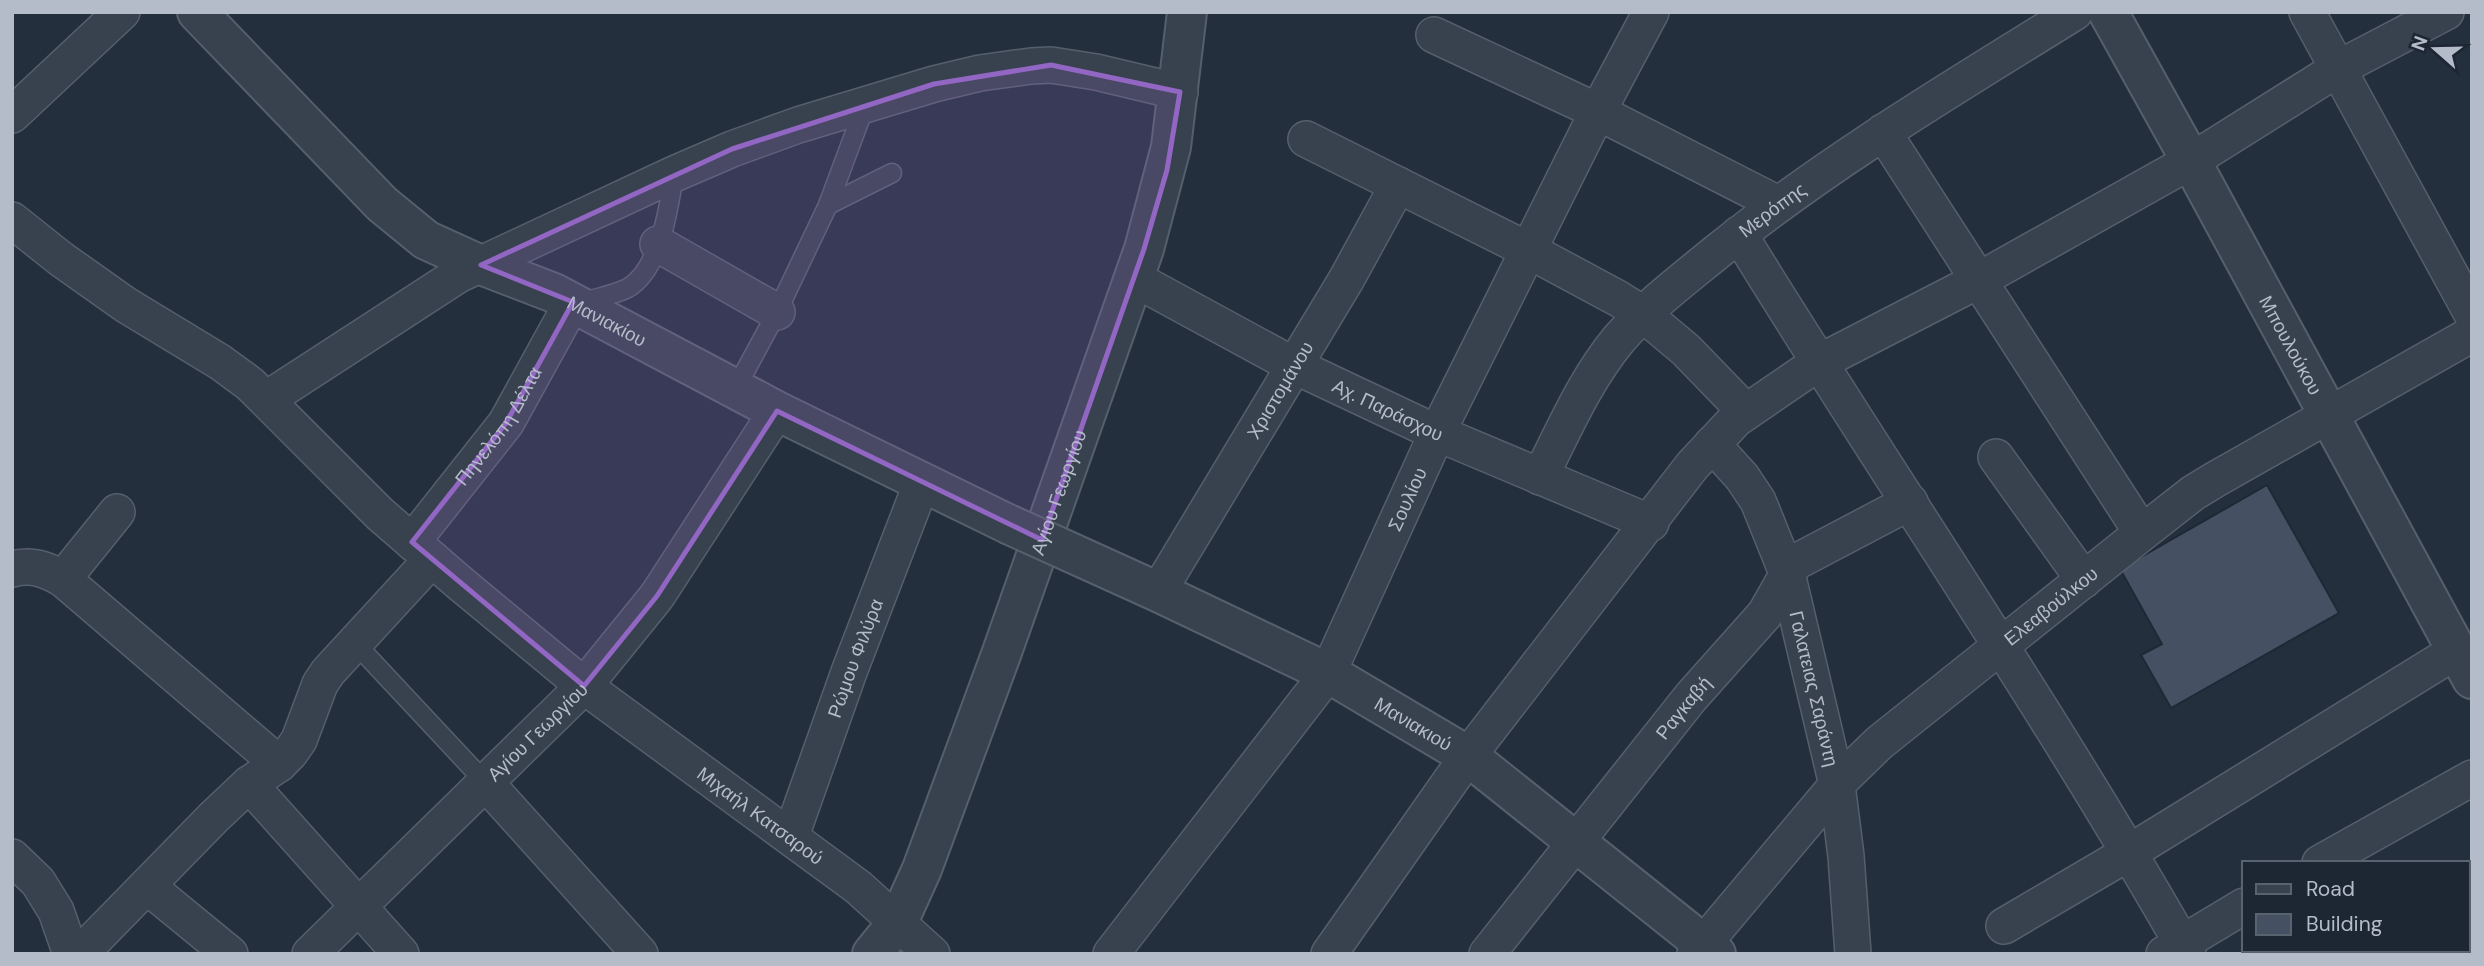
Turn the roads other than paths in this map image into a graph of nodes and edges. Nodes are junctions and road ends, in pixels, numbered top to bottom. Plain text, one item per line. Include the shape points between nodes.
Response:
1 (122, 12) edge
2 (197, 12) edge
3 (1187, 12) edge
4 (1651, 12) edge
5 (2075, 12) edge
6 (2108, 12) edge
7 (2307, 12) edge
8 (2446, 12) edge
9 (1433, 35) dead end
10 (2339, 68) junction
11 (1180, 92) junction
12 (866, 103) junction
13 (1597, 113) junction
14 (12, 115) edge
15 (1882, 132) junction
16 (1306, 139) dead end
17 (2191, 161) junction
18 (892, 173) dead end
19 (674, 174) junction
20 (1398, 185) junction
21 (1778, 204) junction
22 (828, 205) junction
23 (12, 220) edge
24 (1739, 234) junction
25 (658, 244) junction
26 (1528, 250) junction
27 (481, 265) junction
28 (1133, 278) junction
29 (1979, 281) junction
30 (577, 304) junction
31 (777, 312) junction
32 (1643, 314) junction
33 (2472, 314) edge
34 (2472, 334) edge
35 (1818, 363) junction
36 (1295, 366) junction
37 (736, 388) junction
38 (267, 399) junction
39 (777, 411) junction
40 (1746, 412) junction
41 (2328, 414) junction
42 (1437, 433) junction
43 (1712, 444) junction
44 (1996, 457) dead end
45 (1540, 477) junction
46 (922, 482) junction
47 (1910, 502) junction
48 (117, 513) dead end
49 (1651, 523) junction
50 (2142, 533) junction
51 (422, 550) junction
52 (1072, 554) joint
53 (12, 569) edge
54 (1787, 573) junction
55 (63, 579) junction
56 (2084, 580) junction
57 (1158, 592) junction
58 (355, 643) junction
59 (2002, 645) junction
60 (2464, 665) edge
61 (1328, 673) junction
62 (584, 686) junction
63 (1468, 756) junction
64 (279, 764) junction
65 (2472, 778) edge
66 (486, 783) junction
67 (249, 784) junction
68 (1837, 785) junction
69 (791, 836) junction
70 (1574, 842) junction
71 (2130, 852) junction
72 (12, 857) edge
73 (2324, 861) edge
74 (148, 886) junction
75 (359, 906) junction
76 (2242, 907) edge
77 (898, 922) junction
78 (2004, 926) dead end
79 (1705, 950) edge
80 (2178, 950) edge
81 (84, 953) edge
82 (230, 954) edge
83 (310, 954) edge
84 (401, 954) edge
85 (640, 954) edge
86 (872, 954) edge
87 (932, 954) edge
88 (1111, 954) edge
89 (1329, 954) edge
90 (1487, 954) edge
91 (1853, 954) edge

1 - 14 street
2 - 27 street, Μανιακίου via 397,218 426,240
3 - 11 street, Αγίου Γεωργίου
4 - 13 street, Σουλίου
5 - 15 street, Μερόπης
6 - 17 street, Μπουλούκου
7 - 10 street
8 - 10 street
9 - 13 street
10 - 17 street
10 - 33 street
11 - 12 street via 1051,65 980,73
11 - 28 street, Αγίου Γεωργίου via 1167,170
12 - 19 street
12 - 22 lane
13 - 21 street
13 - 26 street, Σουλίου
15 - 21 street, Μερόπης
15 - 29 street
16 - 20 street
17 - 29 street
17 - 41 street, Μπουλούκου
18 - 22 lane
19 - 25 lane
19 - 27 street
20 - 26 street
20 - 36 street, Χριστομάνου
21 - 24 street, Μερόπης
22 - 31 lane
23 - 38 street, Μιχαήλ Κατσαρού via 126,305 220,362
24 - 32 street, Μερόπης
24 - 35 street
25 - 30 lane via 638,281
25 - 31 street
26 - 32 street
26 - 42 street, Σουλίου
27 - 30 street, Μανιακίου
27 - 38 street via 425,295
28 - 36 street, Αχ. Παράσχου
28 - 77 street, Αγίου Γεωργίου via 963,761
29 - 35 street
29 - 50 street
30 - 37 street, Μανιακίου
30 - 51 street, Πηνελόπη Δέλτα via 566,314 506,423
31 - 37 lane
32 - 40 street via 1686,349
32 - 45 street, Μερόπης via 1597,369
34 - 41 street, Ελεαβούλκου
35 - 40 street
35 - 47 street
36 - 42 street, Αχ. Παράσχου
36 - 57 street, Χριστομάνου
37 - 39 street, Μανιακίου
38 - 51 street, Μιχαήλ Κατσαρού
39 - 46 street, Μανιακίου
39 - 62 street, Αγίου Γεωργίου via 657,596
40 - 43 street
41 - 50 street, Ελεαβούλκου via 2197,490
41 - 60 street, Μπουλούκου
42 - 45 street, Αχ. Παράσχου
42 - 61 street, Σουλίου
43 - 49 street
43 - 54 street, Γαλατειας Σαράντη via 1758,501
44 - 56 street
45 - 49 street, Αχ. Παράσχου
46 - 52 street, Μανιακίου, bridge
46 - 69 street, Ρώμου Φιλύρα
47 - 54 street, Ραγκαβή via 1804,556
47 - 59 street
48 - 55 street
49 - 63 street
50 - 56 street, Ελεαβούλκου
51 - 58 street, Πηνελόπη Δέλτα
51 - 62 street, Μιχαήλ Κατσαρού
52 - 57 street, Μανιακιού
53 - 55 street via 44,568
54 - 68 street, Γαλατειας Σαράντη
54 - 70 street, Ραγκαβή via 1765,614
55 - 64 street
56 - 59 street, Ελεαβούλκου
57 - 61 street, Μανιακιού
58 - 64 street, Πηνελόπη Δέλτα via 320,684 296,744
58 - 66 lane
59 - 68 street, Ελεαβούλκου via 1880,743
59 - 71 street
60 - 71 street
61 - 63 street, Μανιακιού
61 - 88 street, Σουλίου
62 - 66 street, Αγίου Γεωργίου
62 - 69 street, Μιχαήλ Κατσαρού
63 - 70 street, Μανιακιού
63 - 89 street
64 - 67 street
65 - 73 street
66 - 75 street, Αγίου Γεωργίου
66 - 85 street
67 - 74 street
67 - 75 street
68 - 79 street, Ελεαβούλκου
68 - 91 street, Γαλατειας Σαράντη
69 - 77 street, Μιχαήλ Κατσαρού
70 - 79 street, Μανιακιού
70 - 90 street, Ραγκαβή
71 - 78 street
71 - 80 street
72 - 81 street via 38,882
74 - 81 street
74 - 82 street
75 - 83 street, Αγίου Γεωργίου
75 - 84 street
76 - 80 street
77 - 86 street, Αγίου Γεωργίου
77 - 87 street, Μιχαήλ Κατσαρού

